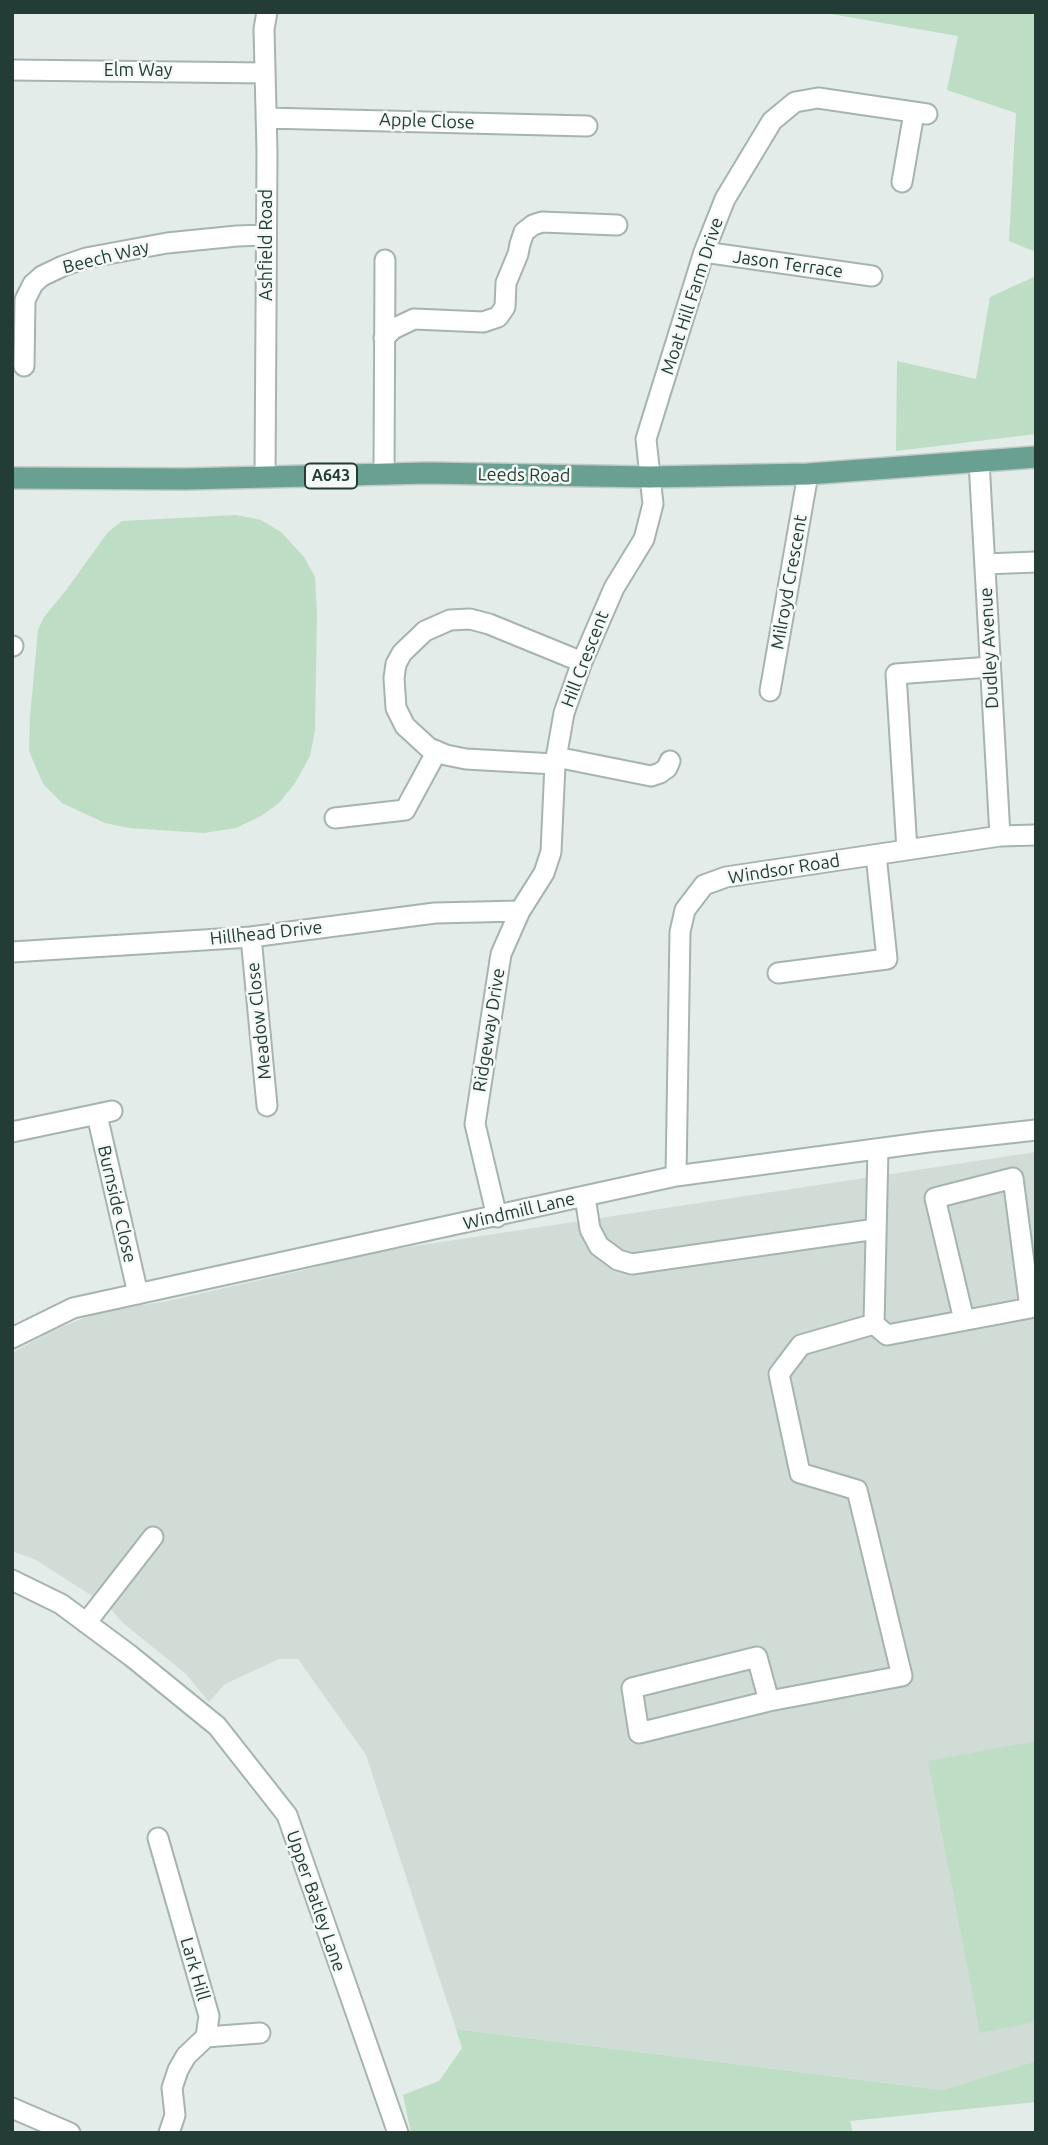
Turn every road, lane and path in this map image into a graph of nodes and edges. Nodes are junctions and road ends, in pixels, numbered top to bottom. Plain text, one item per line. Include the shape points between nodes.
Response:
1 (267, 12) edge
2 (12, 70) edge
3 (265, 73) junction
4 (266, 118) junction
5 (587, 125) dead end
6 (902, 182) dead end
7 (617, 225) dead end
8 (266, 235) junction
9 (704, 252) junction
10 (385, 260) dead end
11 (872, 276) dead end
12 (384, 338) junction
13 (24, 366) dead end
14 (1036, 457) edge
15 (979, 461) junction
16 (384, 474) junction
17 (808, 474) junction
18 (265, 477) junction
19 (649, 477) junction
20 (12, 478) edge
21 (1036, 562) edge
22 (985, 564) junction
23 (582, 662) junction
24 (990, 667) junction
25 (770, 691) dead end
26 (437, 751) junction
27 (555, 760) junction
28 (670, 761) dead end
29 (335, 818) dead end
30 (1036, 835) edge
31 (1000, 836) junction
32 (907, 850) junction
33 (551, 852) joint
34 (876, 855) junction
35 (520, 911) junction
36 (250, 937) junction
37 (12, 952) edge
38 (778, 973) dead end
39 (267, 1106) dead end
40 (1036, 1130) edge
41 (12, 1132) edge
42 (878, 1149) junction
43 (676, 1176) junction
44 (585, 1197) junction
45 (498, 1216) junction
46 (876, 1229) junction
47 (138, 1294) junction
48 (964, 1320) junction
49 (874, 1324) junction
50 (12, 1338) edge
51 (153, 1537) dead end
52 (12, 1580) edge
53 (86, 1623) junction
54 (769, 1701) junction
55 (158, 1838) dead end
56 (260, 2033) dead end
57 (206, 2037) junction
58 (12, 2108) edge
59 (71, 2133) edge
60 (169, 2133) edge
61 (398, 2133) edge

1 - 3 street, Ashfield Road
2 - 3 street, Elm Way
3 - 4 street, Ashfield Road
4 - 5 street, Apple Close
4 - 8 street, Ashfield Road
6 - 9 street, Moat Hill Farm Drive via 921,113 818,98 795,102 772,121 725,199
7 - 12 street via 533,225 524,232 499,317 483,322 414,319
8 - 13 street, Beech Way via 167,243 86,258 42,276 25,300
8 - 18 street, Ashfield Road
9 - 11 street, Jason Terrace
9 - 19 street, Moat Hill Farm Drive via 646,439
10 - 12 street
12 - 16 street
14 - 15 main road, Leeds Road / A643
15 - 17 main road, Leeds Road / A643
15 - 22 street, Dudley Avenue
16 - 18 main road, Leeds Road / A643
16 - 19 main road, Leeds Road / A643
17 - 19 main road, Leeds Road / A643
17 - 25 street, Milroyd Crescent
18 - 20 main road, Leeds Road / A643
19 - 23 street, Hill Crescent via 653,504 644,539 614,588
21 - 22 street
22 - 24 street, Dudley Avenue
23 - 26 street via 470,620 450,620 425,631 396,664 396,708 405,726
23 - 27 street, Hill Crescent via 564,713
24 - 31 street, Dudley Avenue
24 - 32 street via 896,674
26 - 27 street via 466,759
26 - 29 street via 405,810
27 - 28 street via 651,776 667,768
27 - 33 street, Hill Crescent
30 - 31 street, Windsor Road
31 - 32 street, Windsor Road
32 - 34 street, Windsor Road
33 - 35 street, Ridgeway Drive via 544,873
34 - 38 street via 887,959
34 - 43 street, Windsor Road via 726,877 704,885 685,910 680,932
35 - 36 street, Hillhead Drive via 435,913
35 - 45 street, Ridgeway Drive via 501,954 475,1124
36 - 37 street, Hillhead Drive
36 - 39 street, Meadow Close
40 - 42 street, Windmill Lane
41 - 47 street, Burnside Close via 105,1113
42 - 43 street, Windmill Lane
42 - 46 street
43 - 44 street, Windmill Lane
44 - 45 street, Windmill Lane
44 - 46 street via 590,1229 599,1246 632,1264
45 - 47 street, Windmill Lane
46 - 49 street
47 - 50 street, Windmill Lane via 74,1308
48 - 48 street via 1030,1308 1013,1178 935,1198
48 - 49 street via 887,1335
49 - 54 street via 801,1345 779,1374 800,1473 857,1490 902,1676
51 - 53 street
52 - 53 street, Upper Batley Lane via 61,1604
53 - 61 street, Upper Batley Lane via 217,1726 286,1815
54 - 54 street via 639,1733 632,1688 757,1657
55 - 57 street, Lark Hill via 209,2016
56 - 57 street
57 - 60 street via 178,2070
58 - 59 street

